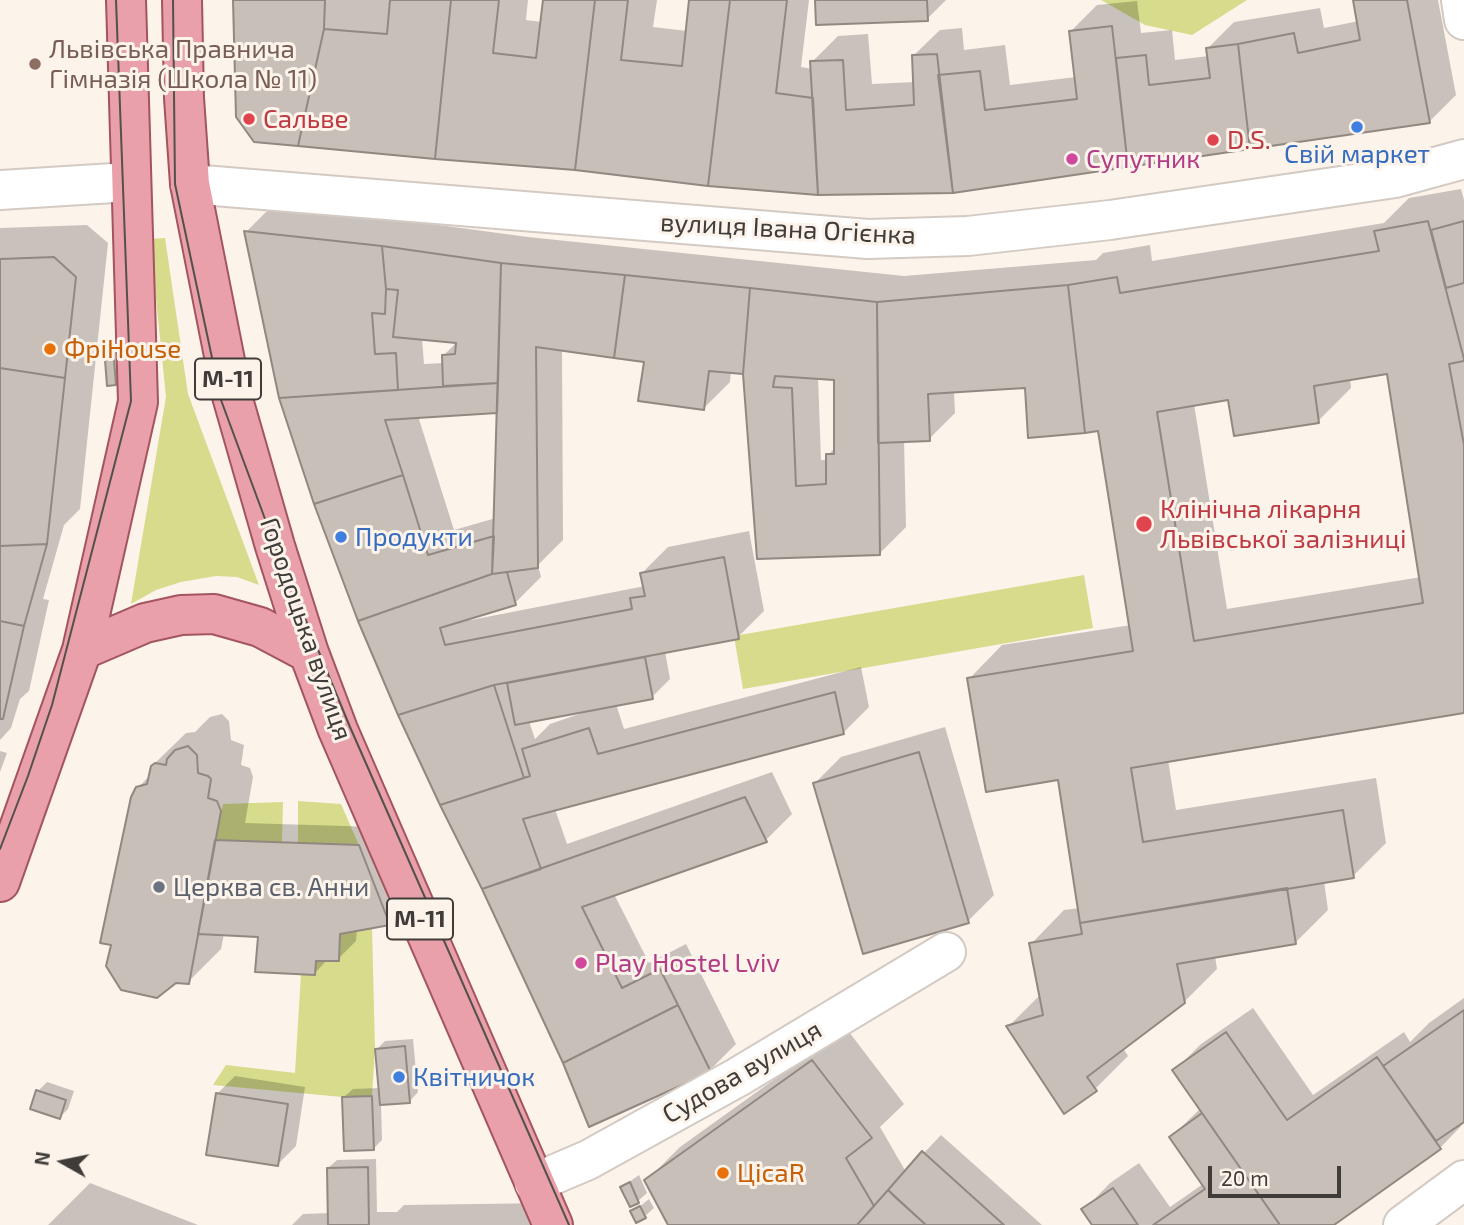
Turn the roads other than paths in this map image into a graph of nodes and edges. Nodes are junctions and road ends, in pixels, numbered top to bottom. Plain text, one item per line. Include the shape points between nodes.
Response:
1 (125, 0) edge
2 (181, 0) edge
3 (1461, 0) edge
4 (1464, 20) edge
5 (1464, 159) edge
6 (130, 182) junction
7 (190, 184) junction
8 (0, 190) edge
9 (82, 650) junction
10 (309, 653) junction
11 (0, 882) edge
12 (946, 952) dead end
13 (1464, 1180) edge
14 (534, 1183) junction
15 (553, 1225) edge
16 (1403, 1225) edge

1 - 6 main road
2 - 7 main road, Городоцька вулиця / М-11
3 - 4 street
5 - 7 street, вулиця Івана Огієнка via 1395,178 1110,220 968,236 868,239
6 - 8 street
6 - 9 main road via 138,402
7 - 10 main road, Городоцька вулиця / М-11 via 232,396
9 - 10 main road via 145,623 214,614 260,628
9 - 11 main road
10 - 14 main road, Городоцька вулиця / М-11
12 - 14 street, Судова вулиця via 738,1077 588,1160
13 - 16 street
14 - 15 main road, Городоцька вулиця / М-11

